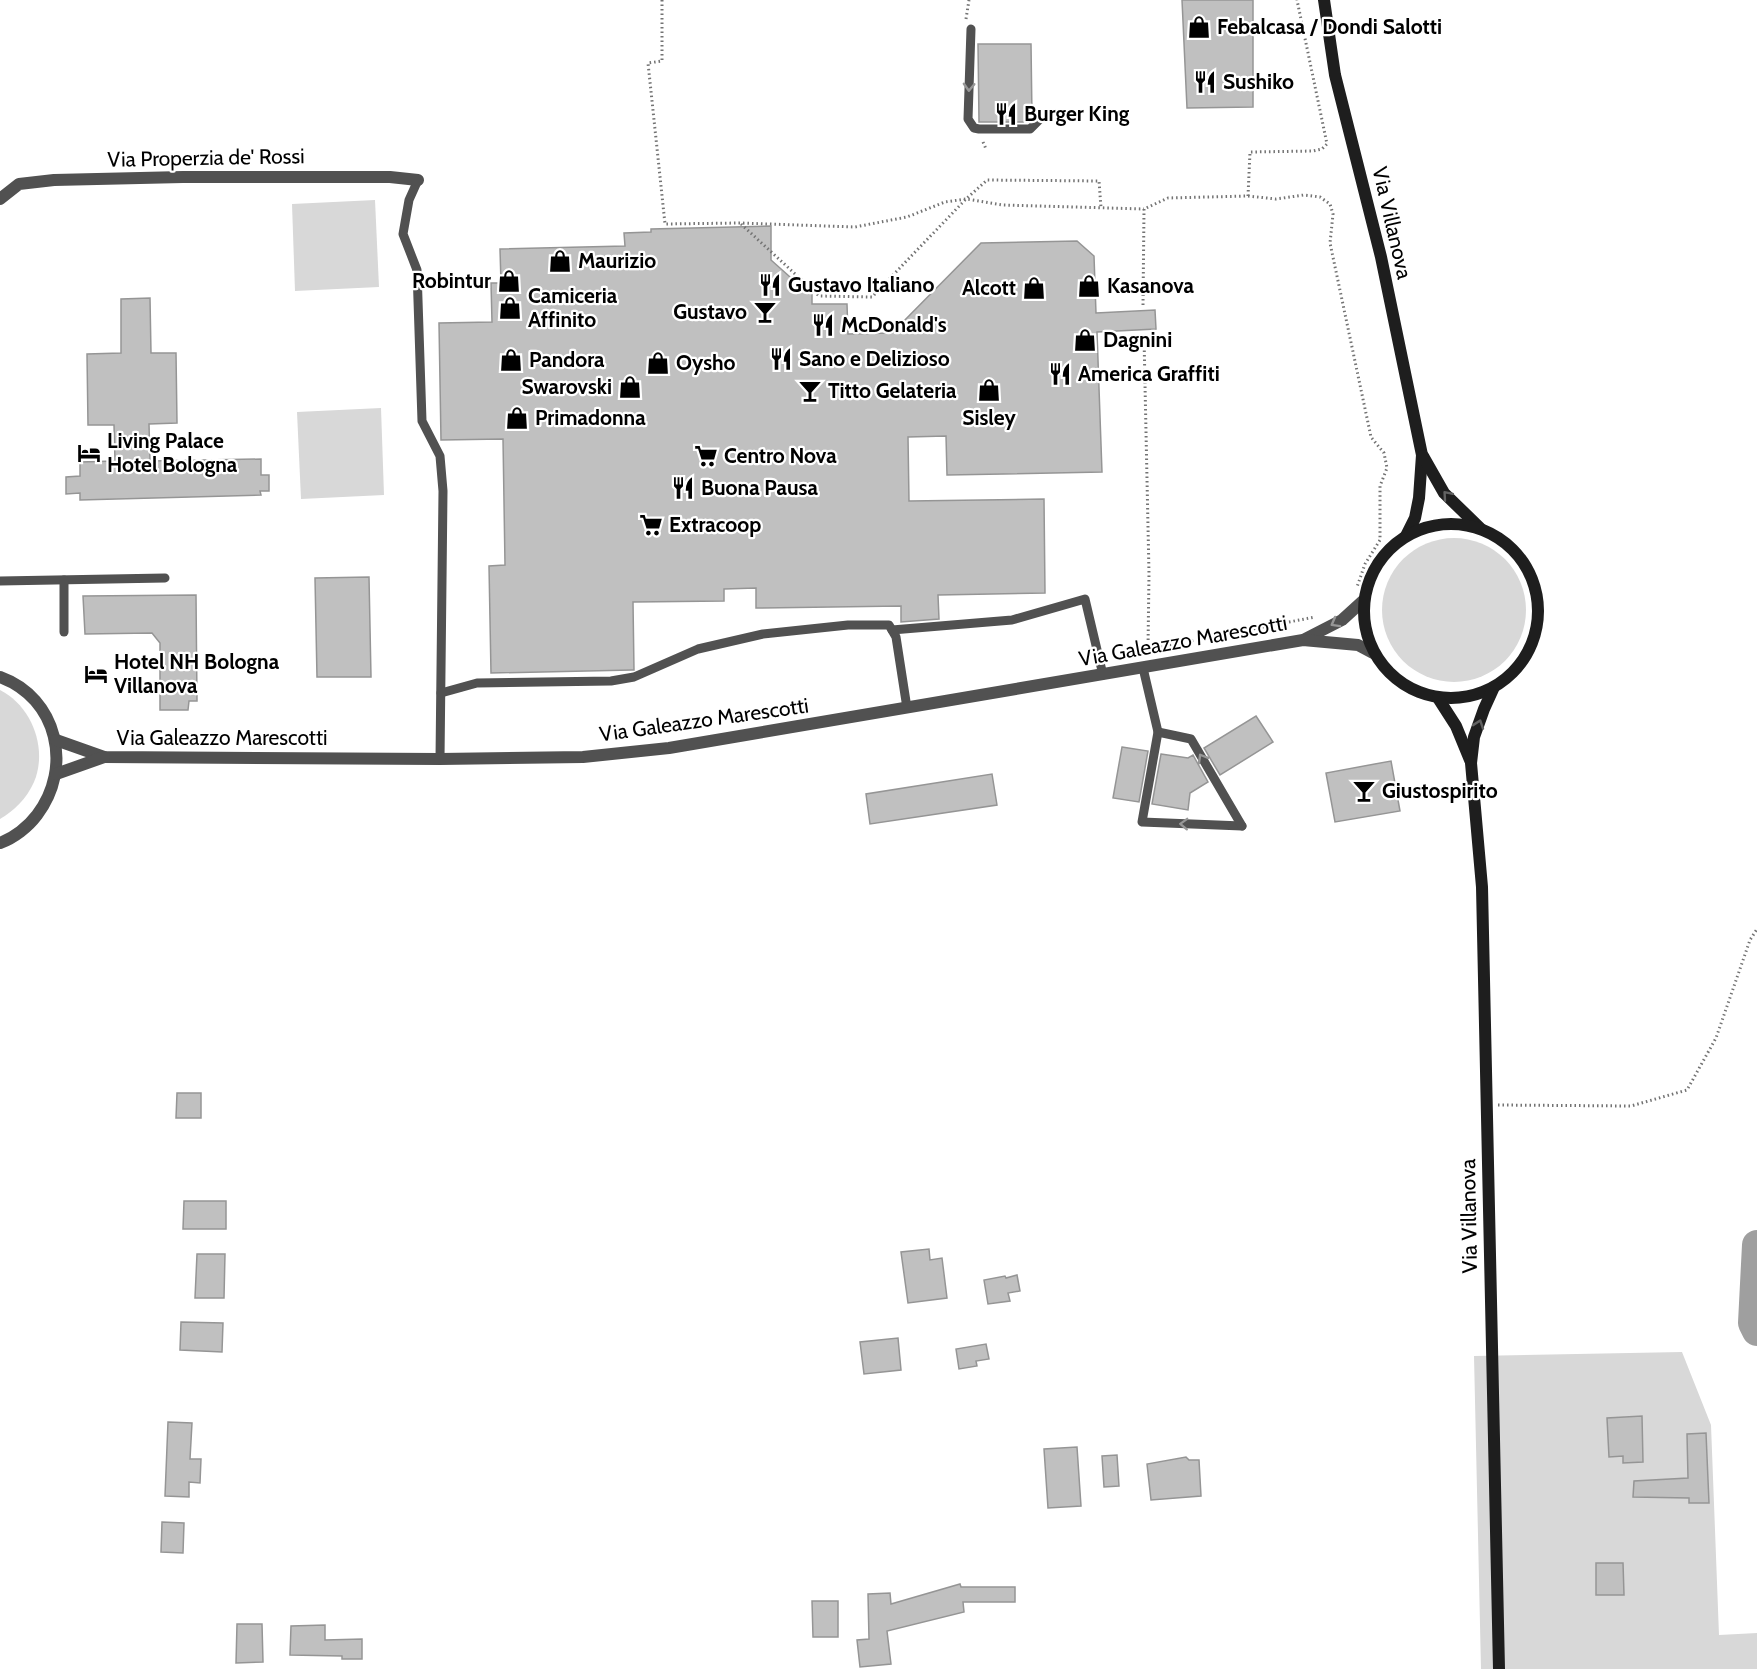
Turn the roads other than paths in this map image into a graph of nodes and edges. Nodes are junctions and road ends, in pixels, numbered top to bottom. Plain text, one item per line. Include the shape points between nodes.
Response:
1 (1324, 0) edge
2 (971, 29) dead end
3 (1039, 120) dead end
4 (418, 180) joint
5 (0, 199) edge
6 (1422, 455) junction
7 (1481, 529) junction
8 (1406, 536) junction
9 (165, 578) dead end
10 (64, 580) junction
11 (0, 581) edge
12 (1364, 600) junction
13 (892, 630) junction
14 (64, 632) dead end
15 (1303, 640) junction
16 (1373, 653) junction
17 (1143, 668) junction
18 (1102, 675) junction
19 (0, 677) edge
20 (1494, 687) junction
21 (441, 693) junction
22 (1438, 698) junction
23 (907, 708) junction
24 (1158, 732) junction
25 (56, 740) junction
26 (104, 758) junction
27 (440, 759) junction
28 (1471, 763) junction
29 (56, 774) junction
30 (0, 843) edge
31 (1499, 1669) edge

1 - 6 main road, Via Villanova via 1335,75 1382,257
2 -> 3 lane via 970,123 979,129 1030,129
4 - 5 street, Via Properzia de' Rossi via 54,180 19,184
4 - 21 lane via 403,234 417,270 422,422 440,456 443,491
7 -> 6 main road, Via Villanova via 1444,493
6 - 8 main road, Via Villanova via 1419,498
7 - 8 main road via 1456,524 1430,526
7 - 20 main road via 1503,541 1520,558 1532,580 1538,604 1528,652 1514,672
8 - 12 main road via 1376,567
9 - 10 lane
10 - 11 lane
10 - 14 lane
12 -> 15 street, Via Galeazzo Marescotti via 1342,620
12 - 16 main road via 1364,624
13 - 18 lane via 1012,620 1084,599
13 - 21 lane via 889,625 848,625 763,634 698,649 634,677 610,681 477,683
13 - 23 lane
15 - 16 street, Via Galeazzo Marescotti via 1358,645
15 - 17 street, Via Galeazzo Marescotti
16 - 22 main road via 1399,682
17 - 18 street, Via Galeazzo Marescotti
17 - 24 lane
18 - 23 street, Via Galeazzo Marescotti
19 - 25 street via 31,696 46,716
20 - 22 main road via 1467,697
28 -> 20 main road, Via Villanova via 1474,737
21 - 27 lane
22 - 28 main road, Via Villanova via 1456,726
23 - 27 street, Via Galeazzo Marescotti via 669,748 583,757
24 - 24 lane via 1191,738 1242,826 1142,822
25 - 26 street, Via Galeazzo Marescotti
25 - 29 street
26 - 27 street, Via Galeazzo Marescotti
26 - 29 street, Via Galeazzo Marescotti
28 - 31 main road, Via Villanova via 1482,887
29 - 30 street via 47,802 29,826

